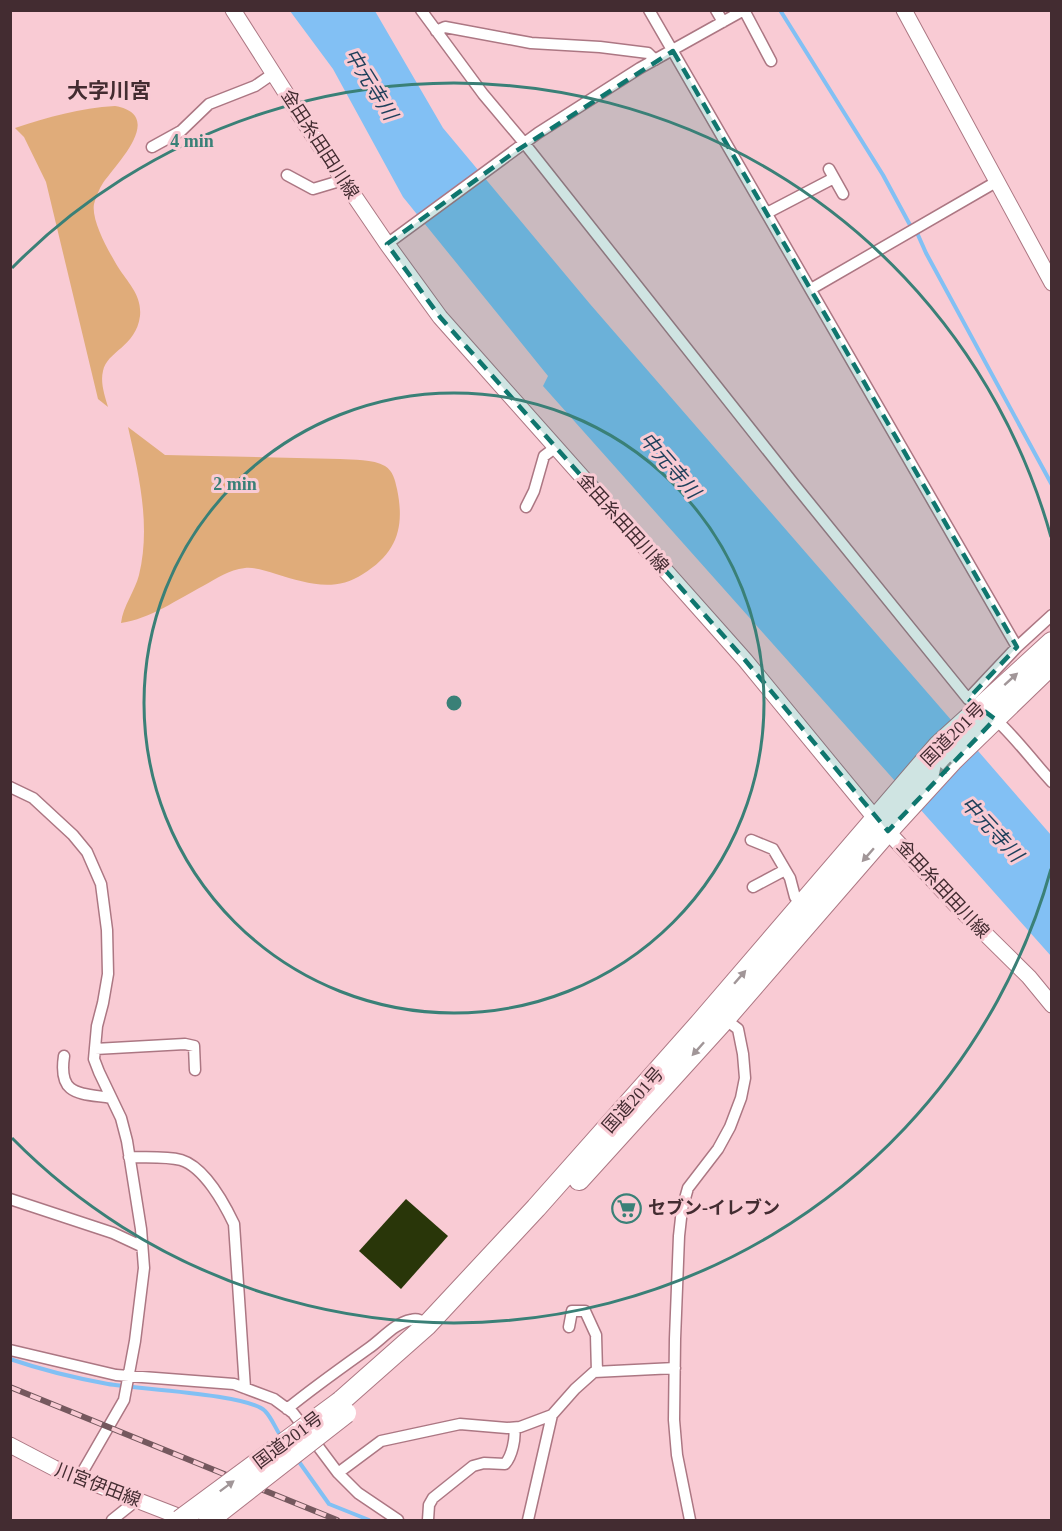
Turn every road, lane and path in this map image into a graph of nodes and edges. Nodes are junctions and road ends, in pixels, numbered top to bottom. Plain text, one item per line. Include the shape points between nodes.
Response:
1 (233, 10) edge
2 (421, 10) edge
3 (649, 10) edge
4 (716, 10) edge
5 (744, 10) edge
6 (904, 10) edge
7 (723, 22) junction
8 (436, 31) junction
9 (673, 51) junction
10 (655, 60) junction
11 (771, 61) dead end
12 (274, 73) junction
13 (152, 147) dead end
14 (521, 147) junction
15 (287, 175) dead end
16 (343, 180) junction
17 (996, 182) junction
18 (843, 194) dead end
19 (767, 213) junction
20 (387, 244) junction
21 (1052, 284) edge
22 (811, 289) junction
23 (556, 447) junction
24 (526, 507) dead end
25 (1052, 615) edge
26 (1052, 642) edge
27 (1017, 647) junction
28 (1052, 664) edge
29 (981, 714) junction
30 (1052, 782) edge
31 (10, 787) edge
32 (882, 825) junction
33 (751, 840) dead end
34 (785, 870) junction
35 (753, 887) dead end
36 (803, 904) junction
37 (1052, 1005) edge
38 (725, 1019) junction
39 (95, 1049) junction
40 (64, 1056) dead end
41 (195, 1070) dead end
42 (111, 1098) junction
43 (129, 1157) junction
44 (10, 1199) edge
45 (141, 1246) junction
46 (427, 1325) junction
47 (569, 1327) dead end
48 (10, 1350) edge
49 (675, 1368) junction
50 (597, 1372) junction
51 (129, 1376) junction
52 (245, 1388) junction
53 (344, 1407) junction
54 (287, 1409) junction
55 (552, 1415) junction
56 (514, 1428) junction
57 (10, 1445) edge
58 (338, 1473) junction
59 (79, 1478) junction
60 (137, 1500) junction
61 (112, 1521) edge
62 (180, 1521) edge
63 (188, 1521) edge
64 (209, 1521) edge
65 (398, 1521) edge
66 (428, 1521) edge
67 (528, 1521) edge
68 (690, 1521) edge

1 - 12 main road, 金田糸田田川線
2 - 8 street
3 - 9 street
4 - 7 street
5 - 7 street
5 - 11 street
6 - 17 main road
7 - 9 street
8 - 10 street via 445,27 531,43 648,53
8 - 14 street
9 - 10 street
9 - 19 street
10 - 14 street
12 - 13 street via 255,86 209,104 181,131
12 - 16 main road, 金田糸田田川線
14 - 20 street
14 - 29 street
15 - 16 street via 313,189
16 - 20 main road, 金田糸田田川線
17 - 21 main road
17 - 22 street
18 - 19 street via 831,173
19 - 22 street
20 - 23 main road, 金田糸田田川線 via 440,317
22 - 27 street
23 - 24 street via 544,456
23 - 32 main road, 金田糸田田川線 via 745,660
25 - 27 street
29 -> 26 highway, 国道201号
27 - 29 street
28 - 29 highway, 国道201号
29 - 30 street
29 - 32 highway, 国道201号 via 938,746 895,796
29 -> 32 highway, 国道201号 via 953,760 907,812
31 - 39 street via 33,798 73,835 87,852 101,884 108,974
32 - 36 highway, 国道201号
32 - 37 main road, 金田糸田田川線
32 -> 38 highway, 国道201号
33 - 34 street via 773,849
34 - 35 street
34 - 36 street via 795,897
46 -> 36 highway, 国道201号 via 544,1200
38 - 49 street via 738,1029 745,1078 730,1127 688,1188 682,1209
38 -> 53 highway, 国道201号 via 458,1310
39 - 41 street via 185,1044 194,1046
39 - 42 street via 94,1059
40 - 42 street via 62,1072 74,1092
42 - 43 street
43 - 45 street
43 - 52 street via 182,1161 196,1169 222,1200 234,1224
44 - 45 street
45 - 51 street via 144,1268
46 - 53 highway, 国道201号
46 - 54 street via 419,1319 401,1323
47 - 50 street via 572,1311 585,1311 596,1335
48 - 51 street
49 - 50 street
49 - 68 street via 677,1455
50 - 55 street
51 - 52 street
51 - 59 street via 124,1400
52 - 54 street via 274,1399
62 -> 53 highway, 国道201号, bridge
53 - 64 highway, 国道201号, bridge
54 - 58 street
55 - 56 street
55 - 67 street
56 - 58 street via 460,1424 381,1441
56 - 66 street via 516,1434 505,1464 473,1466 433,1498
57 - 59 main road, 川宮伊田線
58 - 65 street via 358,1493
59 - 60 main road, 川宮伊田線
60 - 61 street
60 - 63 main road, 川宮伊田線

